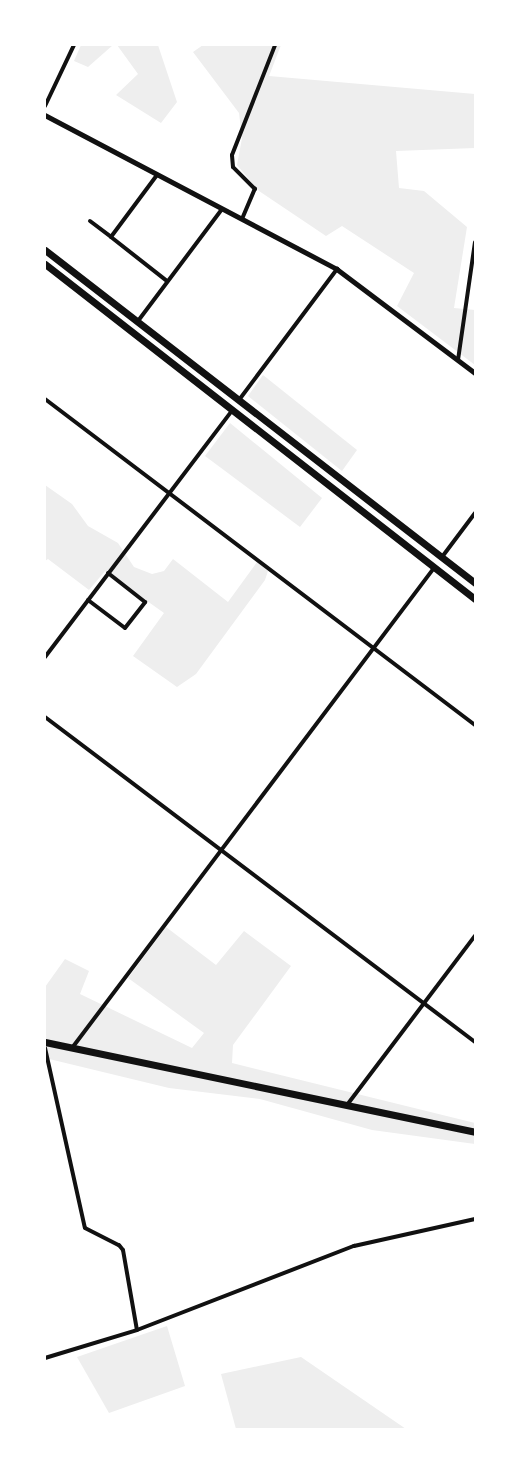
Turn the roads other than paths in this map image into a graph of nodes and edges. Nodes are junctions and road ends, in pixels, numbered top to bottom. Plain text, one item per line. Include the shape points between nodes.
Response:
1 (74, 45) edge
2 (275, 45) edge
3 (45, 106) edge
4 (45, 115) edge
5 (156, 175) junction
6 (222, 209) junction
7 (242, 219) junction
8 (90, 221) dead end
9 (111, 237) junction
10 (475, 242) edge
11 (45, 250) edge
12 (45, 264) edge
13 (337, 269) junction
14 (167, 281) junction
15 (138, 321) junction
16 (458, 360) junction
17 (475, 373) edge
18 (45, 399) edge
19 (239, 400) junction
20 (232, 410) junction
21 (168, 493) junction
22 (475, 513) edge
23 (442, 557) junction
24 (435, 568) junction
25 (108, 573) junction
26 (475, 583) edge
27 (475, 599) edge
28 (88, 600) junction
29 (373, 647) junction
30 (45, 657) edge
31 (45, 717) edge
32 (475, 725) edge
33 (220, 849) junction
34 (475, 936) edge
35 (424, 1004) junction
36 (45, 1042) edge
37 (475, 1042) edge
38 (45, 1048) edge
39 (72, 1048) junction
40 (347, 1105) junction
41 (475, 1132) edge
42 (475, 1219) edge
43 (137, 1330) junction
44 (45, 1358) edge

1 - 3 street
2 - 7 street via 232,155 233,167 255,189
4 - 5 street
5 - 6 street
5 - 9 street
6 - 7 street
6 - 14 street
7 - 13 street
8 - 9 street
9 - 14 street
10 - 16 street
11 - 15 highway
12 - 20 highway
13 - 16 street
13 - 19 street
14 - 15 street
15 - 19 highway
16 - 17 street
18 - 21 street
19 - 23 highway
20 - 21 street
20 - 24 highway
21 - 25 street
21 - 29 street
22 - 23 street
23 - 26 highway
24 - 27 highway
24 - 29 street
25 - 28 street
25 - 28 street via 145,602 125,628
28 - 30 street
29 - 32 street
29 - 33 street
31 - 33 street
33 - 35 street
33 - 39 street
34 - 35 street
35 - 37 street
35 - 40 street
36 - 39 highway
38 - 43 street via 85,1228 119,1245 123,1251
39 - 40 highway
40 - 41 highway
42 - 43 street via 354,1246
43 - 44 street

